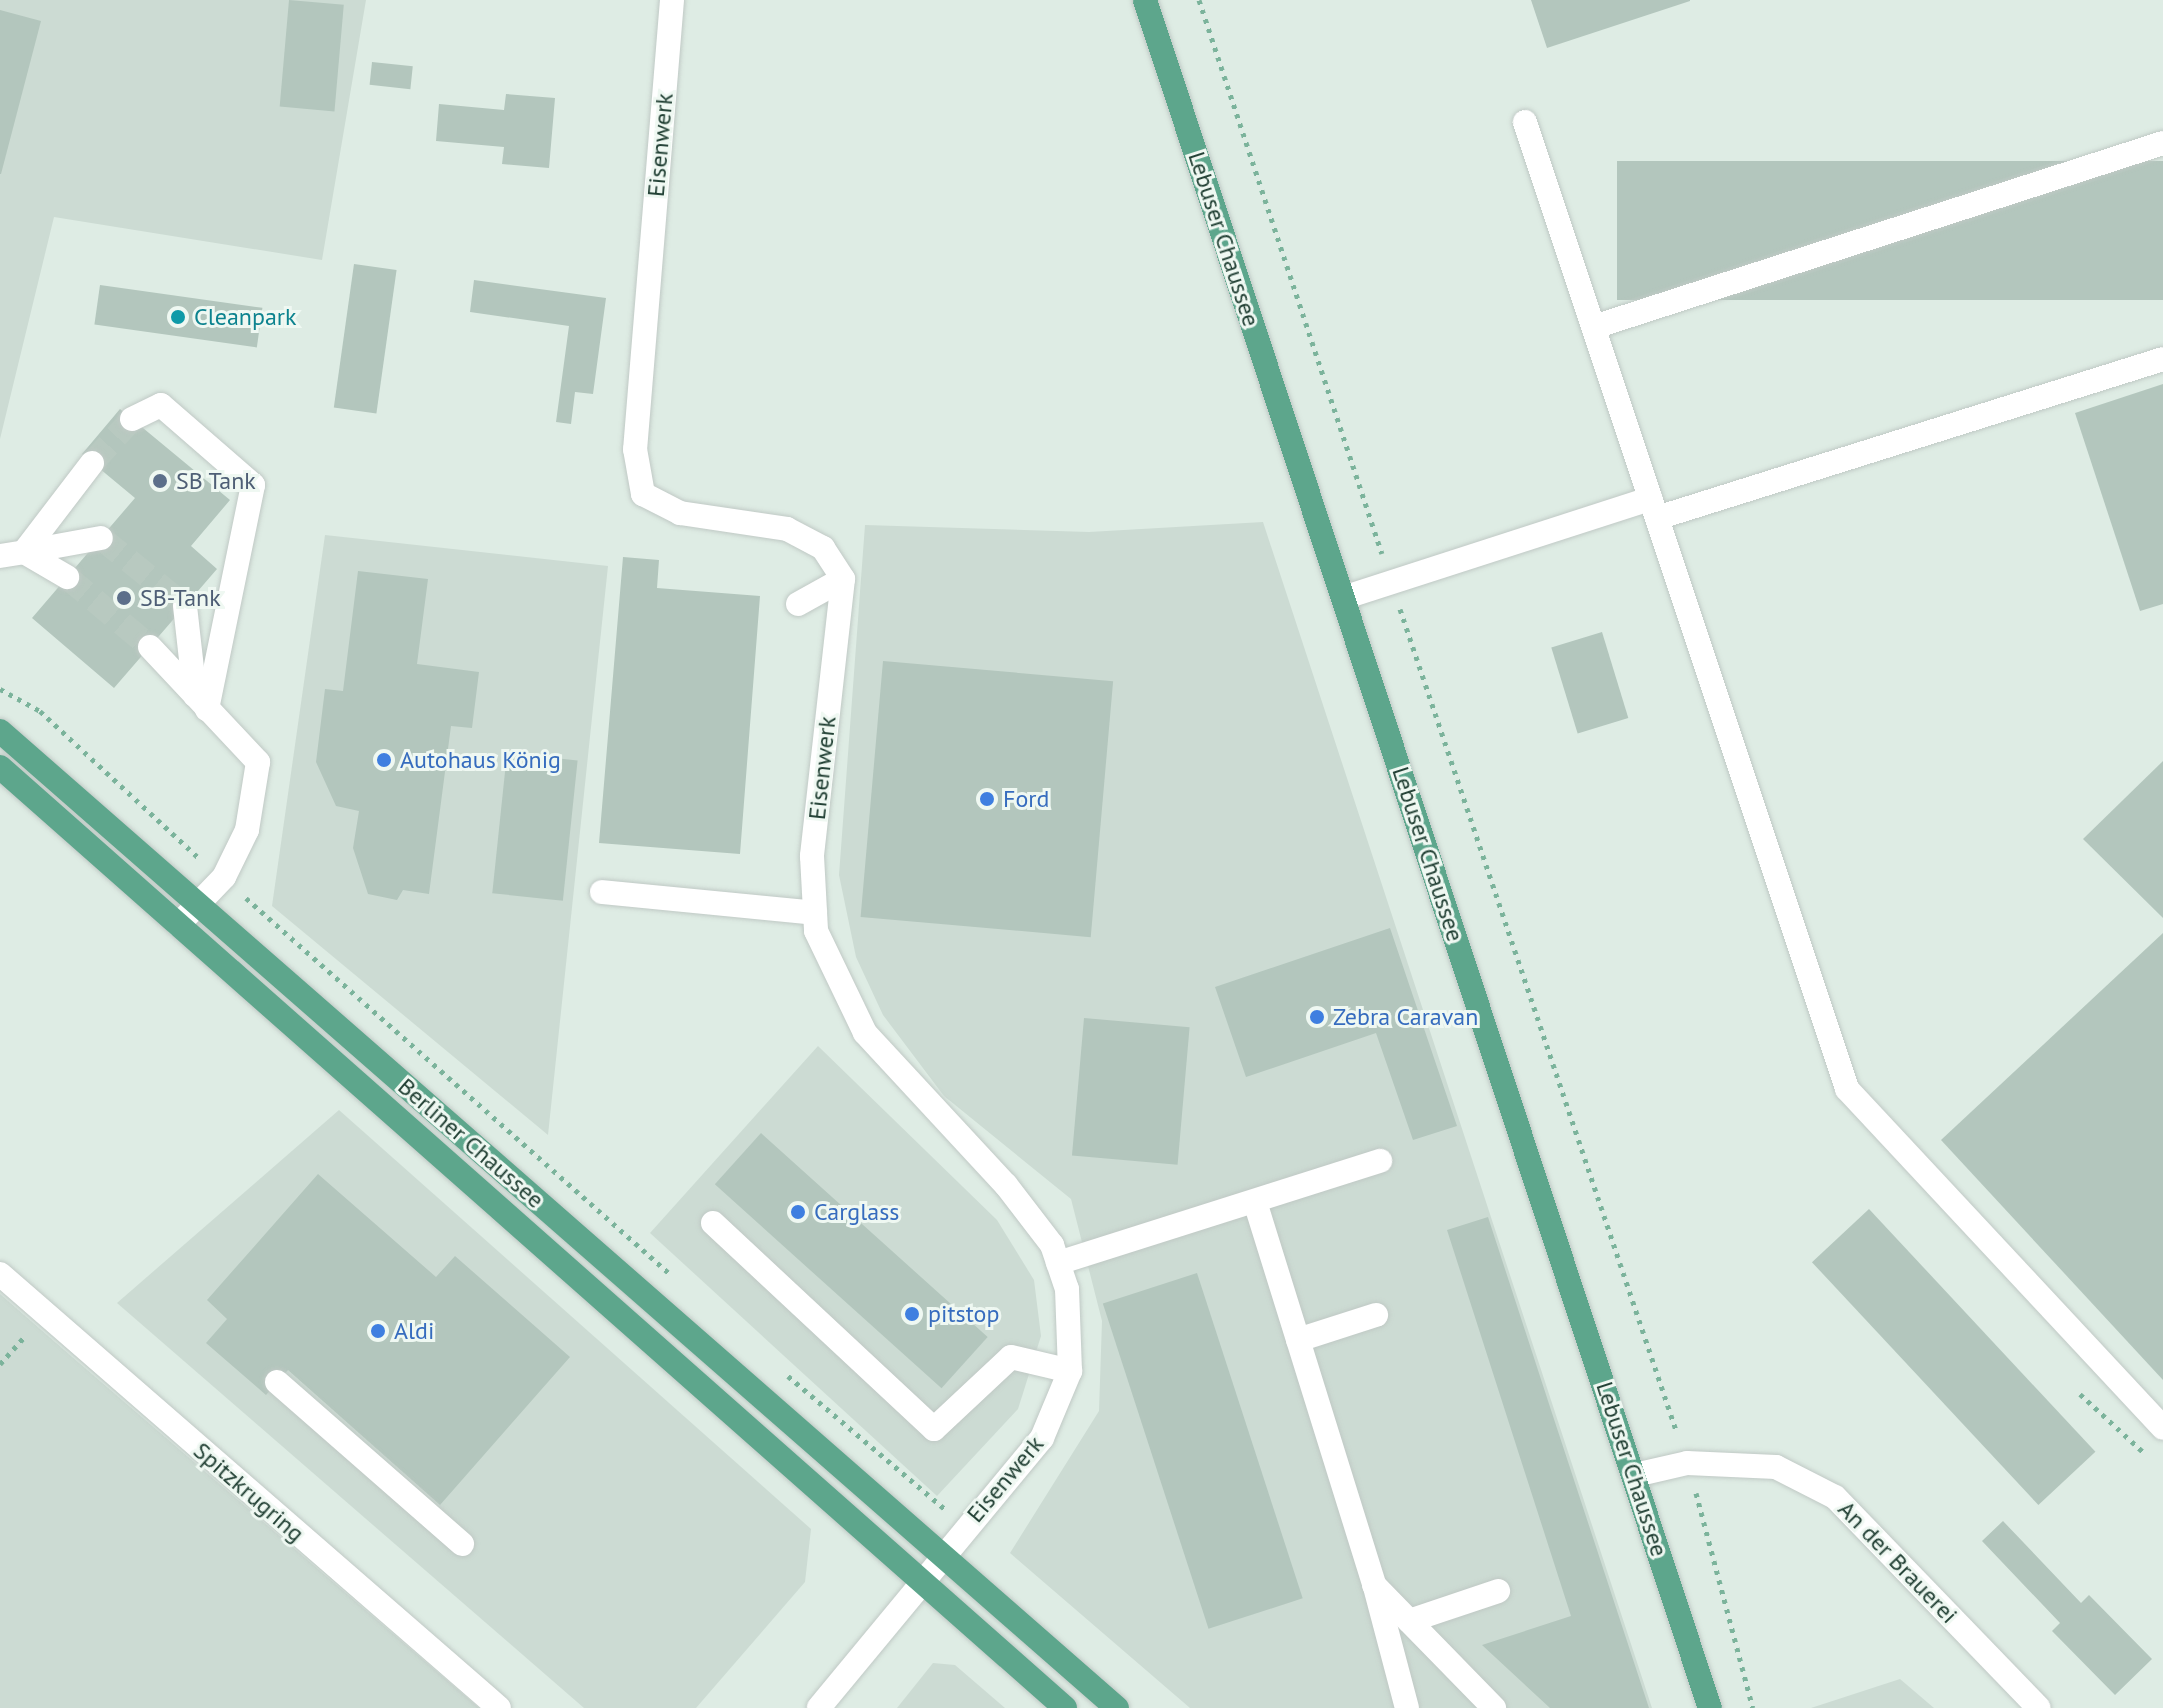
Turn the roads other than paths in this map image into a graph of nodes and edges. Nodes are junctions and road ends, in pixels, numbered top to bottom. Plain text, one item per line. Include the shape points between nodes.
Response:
1 (672, 0) edge
2 (1145, 0) edge
3 (1525, 122) dead end
4 (2163, 143) edge
5 (1594, 327) junction
6 (2163, 359) edge
7 (132, 419) tunnel mouth
8 (92, 463) tunnel mouth
9 (1654, 508) junction
10 (101, 538) dead end
11 (12, 554) edge
12 (67, 577) tunnel mouth
13 (843, 579) junction
14 (1343, 598) junction
15 (798, 604) dead end
16 (185, 606) tunnel mouth
17 (150, 647) tunnel mouth
18 (201, 702) junction
19 (0, 731) edge
20 (0, 767) edge
21 (602, 892) dead end
22 (198, 905) junction
23 (815, 913) junction
24 (178, 925) junction
25 (1380, 1161) dead end
26 (1256, 1205) junction
27 (713, 1223) dead end
28 (1058, 1263) junction
29 (0, 1274) edge
30 (1376, 1315) dead end
31 (1298, 1340) junction
32 (1070, 1371) junction
33 (277, 1382) dead end
34 (2163, 1428) edge
35 (1635, 1475) junction
36 (462, 1544) dead end
37 (942, 1553) junction
38 (920, 1581) junction
39 (1374, 1585) junction
40 (1498, 1591) dead end
41 (1409, 1621) junction
42 (499, 1708) edge
43 (819, 1708) edge
44 (1065, 1708) edge
45 (1117, 1708) edge
46 (1407, 1708) edge
47 (1494, 1708) edge
48 (1710, 1708) edge
49 (2039, 1708) edge

1 - 13 street, Eisenwerk via 635,449 643,494 680,513 787,529 823,548
2 - 14 main road, Lebuser Chaussee
3 - 5 street
4 - 5 street
5 - 9 street
6 - 9 street
7 - 18 street via 161,405 253,485
8 - 11 street
9 - 14 street
9 - 34 street via 1847,1089
10 - 11 street
11 - 12 street
13 - 15 street
13 - 23 street, Eisenwerk via 812,856
14 - 35 main road, Lebuser Chaussee
16 - 18 street
17 - 18 street
18 - 22 street via 258,762 247,830 224,877
19 - 22 main road, Berliner Chaussee
20 - 24 main road, Berliner Chaussee
21 - 23 street
22 - 24 street
22 - 37 main road, Berliner Chaussee
23 - 28 street, Eisenwerk via 834,977 865,1033 1006,1185
24 - 38 main road, Berliner Chaussee
25 - 26 street
26 - 28 street
26 - 31 street
27 - 32 street via 934,1429 1011,1357
28 - 32 street, Eisenwerk via 1067,1289
29 - 42 street, Spitzkrugring
30 - 31 street
31 - 39 street
32 - 37 street, Eisenwerk via 1042,1438
33 - 36 street
35 - 48 main road, Lebuser Chaussee
35 - 49 street, An der Brauerei via 1687,1463 1776,1467 1835,1497
37 - 38 street
37 - 45 main road, Berliner Chaussee
38 - 43 street
38 - 44 main road, Berliner Chaussee
39 - 41 street
39 - 46 street
40 - 41 street
41 - 47 street

